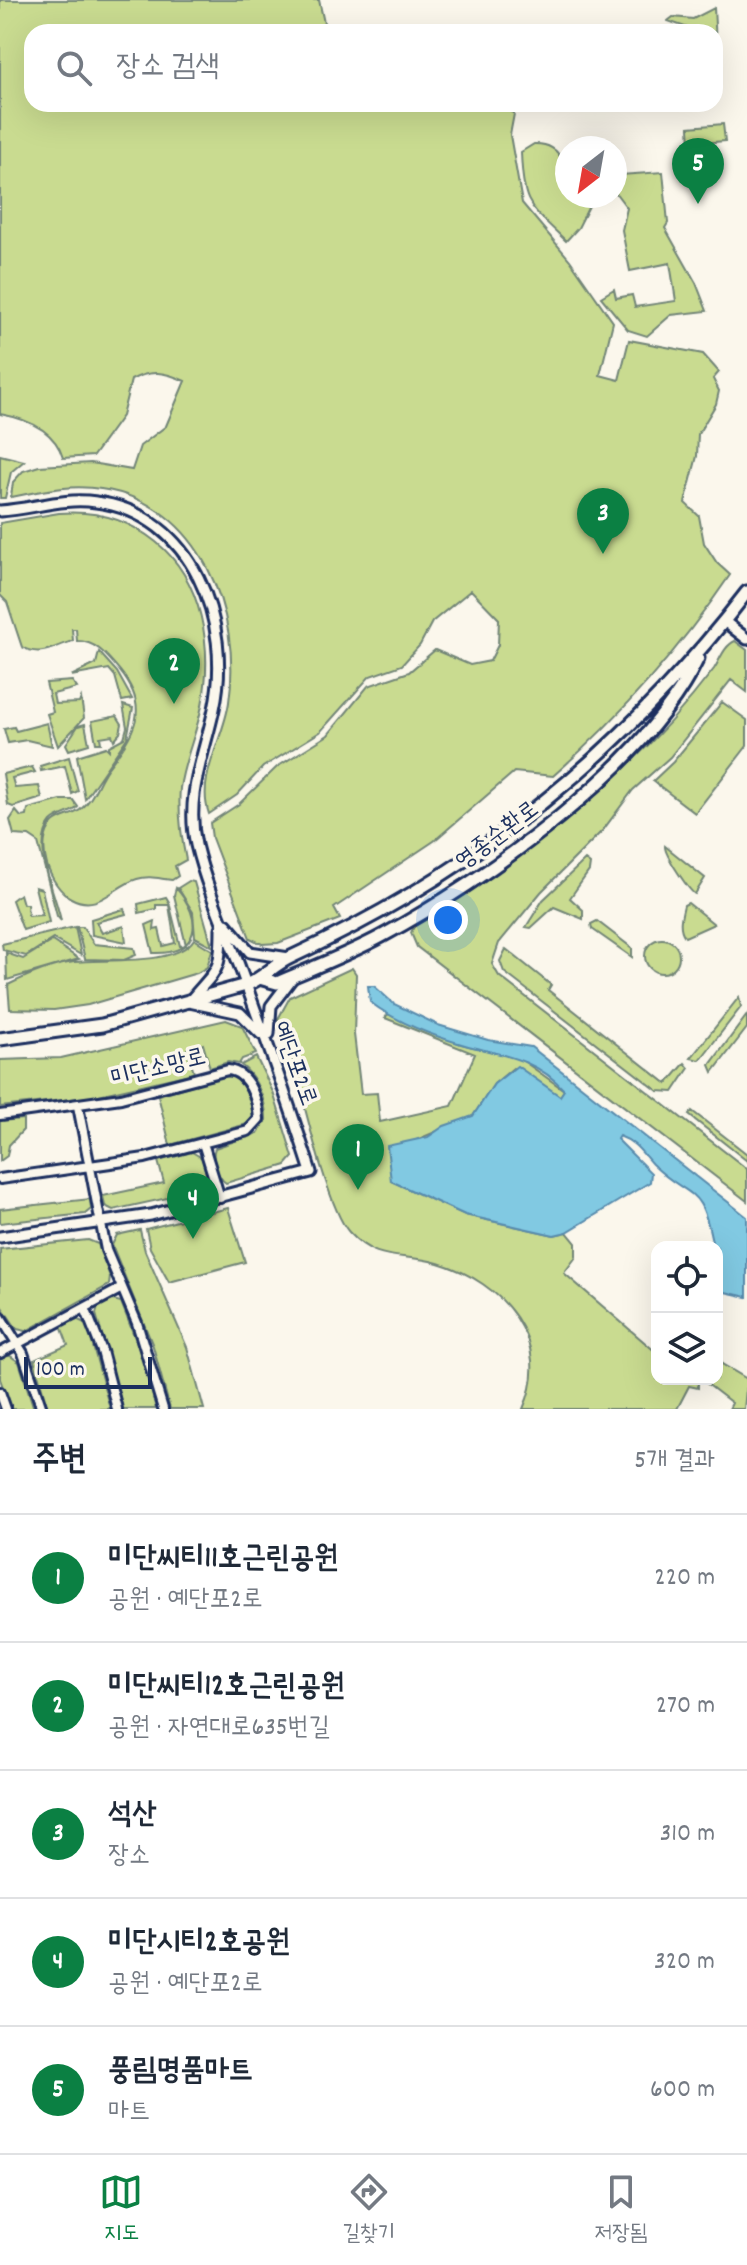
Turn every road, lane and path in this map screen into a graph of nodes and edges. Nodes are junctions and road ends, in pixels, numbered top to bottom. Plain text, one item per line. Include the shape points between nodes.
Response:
1 (0, 511) edge
2 (747, 592) edge
3 (724, 621) junction
4 (747, 639) edge
5 (701, 650) junction
6 (222, 918) junction
7 (289, 958) junction
8 (295, 975) junction
9 (263, 979) junction
10 (246, 985) junction
11 (189, 1002) junction
12 (0, 1039) edge
13 (270, 1047) junction
14 (78, 1106) junction
15 (0, 1115) edge
16 (203, 1143) junction
17 (90, 1167) junction
18 (0, 1179) edge
19 (220, 1198) junction
20 (101, 1224) junction
21 (0, 1237) edge
22 (122, 1288) junction
23 (85, 1308) junction
24 (0, 1316) edge
25 (18, 1343) junction
26 (0, 1353) edge
27 (0, 1392) edge
28 (6, 1409) edge
29 (42, 1409) edge
30 (117, 1409) edge
31 (163, 1409) edge

1 - 6 street, 예단포2로 via 59,501 120,508 170,538 195,569 214,617 219,667 215,706 194,781 193,825
2 - 3 main road, 영종순환로
3 - 4 street
3 - 5 main road, 영종순환로
5 - 7 main road, 영종순환로 via 608,746 505,834 384,912
5 - 8 main road, 영종순환로 via 685,685 644,735 529,839 381,937
6 - 7 street via 250,952
6 - 10 street, 예단포2로
6 - 11 street via 221,963
7 - 9 main road, 영종순환로 via 271,966
8 - 9 main road, 영종순환로 via 277,983
8 - 13 street via 271,1006
9 - 10 main road, 영종순환로
10 - 11 main road, 영종순환로
10 - 13 street, 예단포2로
11 - 12 main road, 영종순환로 via 102,1025
11 - 13 street via 245,1016
13 - 19 street, 예단포2로 via 311,1172
14 - 15 street, 미단소망로
14 - 16 street, 미단소망로 via 235,1070 253,1092 258,1123 248,1131
14 - 17 street
16 - 17 street, 미단소망로
16 - 19 street
17 - 18 street, 미단소망로
17 - 20 street
19 - 20 street, 예단포2로
20 - 21 street, 예단포2로
20 - 22 street
22 - 23 street
22 - 31 street
23 - 25 street
23 - 30 street
24 - 25 street
25 - 26 street
25 - 29 street
27 - 28 street

